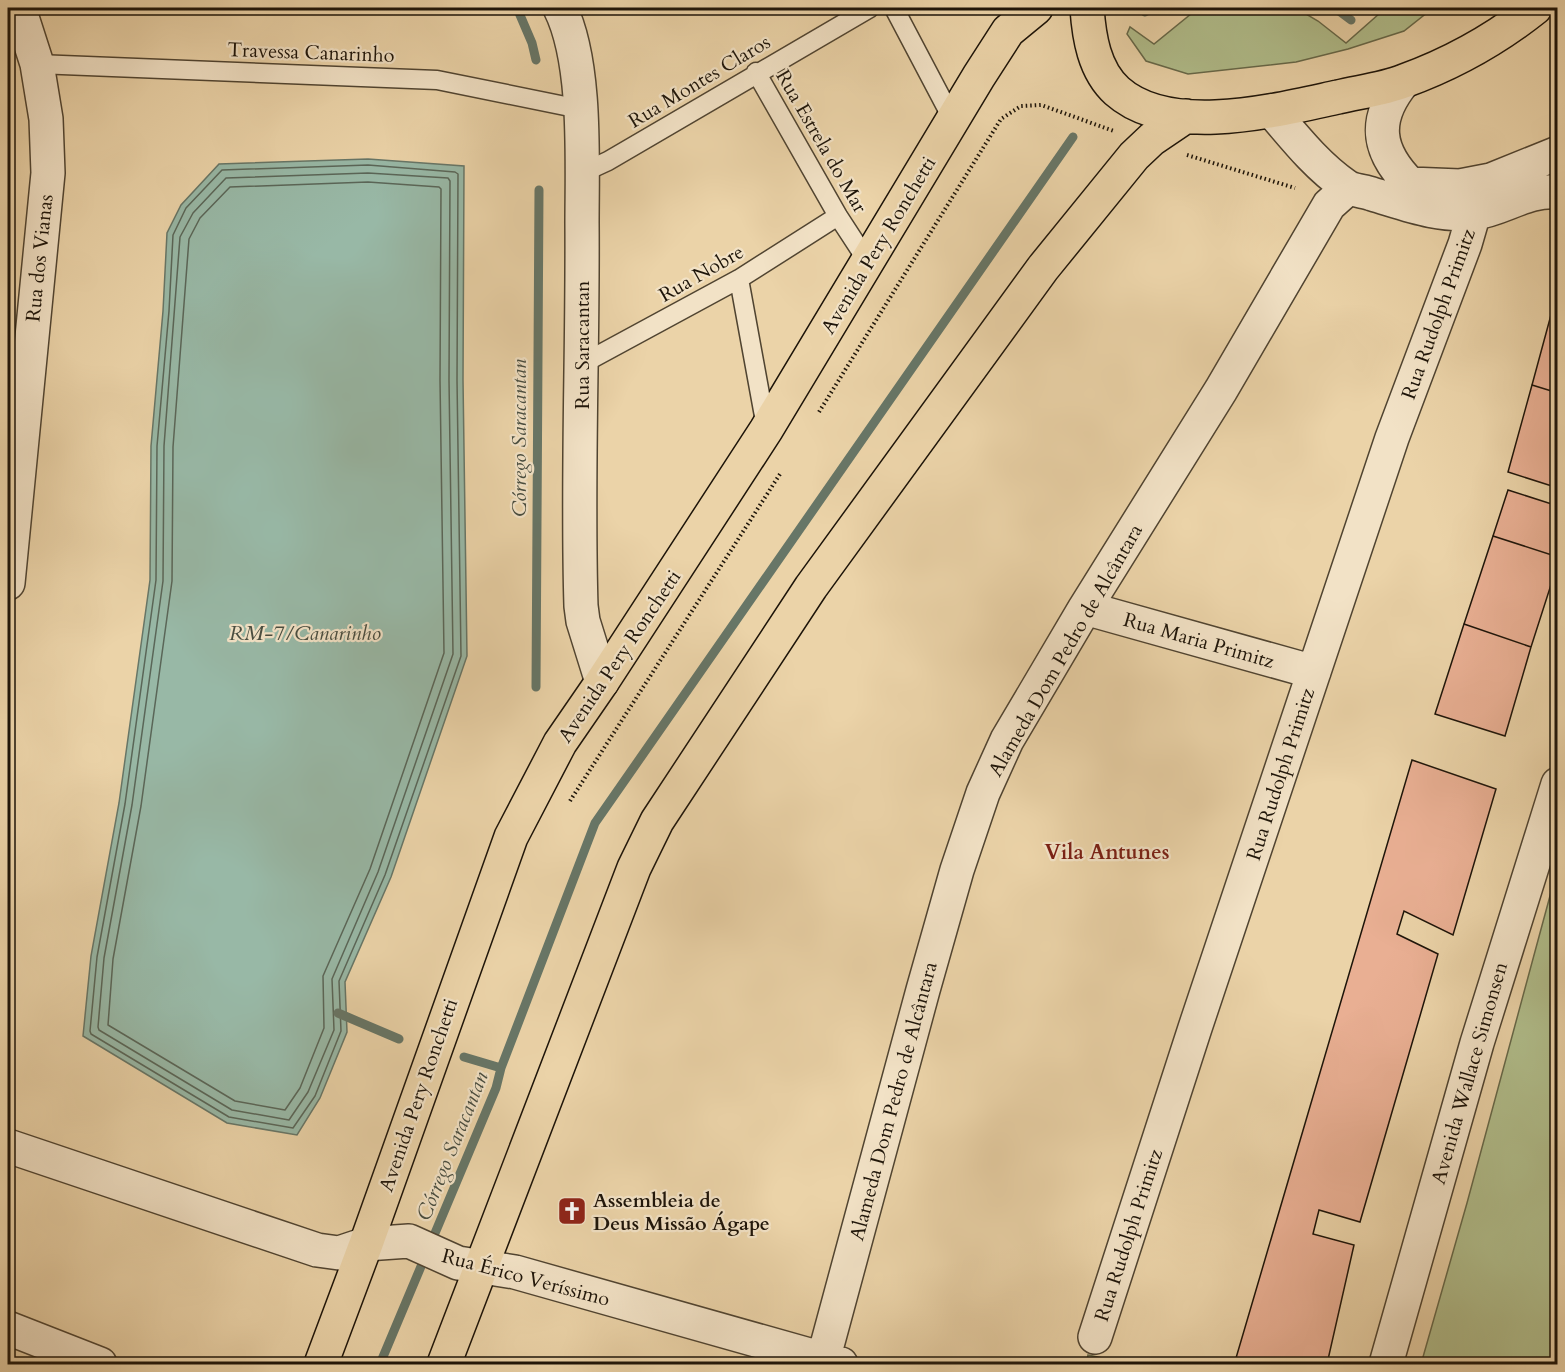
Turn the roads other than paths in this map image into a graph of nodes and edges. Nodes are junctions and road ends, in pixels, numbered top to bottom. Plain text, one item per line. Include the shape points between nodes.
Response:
1 (19, 8) edge
2 (870, 8) edge
3 (894, 8) edge
4 (1036, 8) edge
5 (1087, 8) edge
6 (1535, 8) edge
7 (568, 11) edge
8 (1012, 19) edge
9 (1503, 21) edge
10 (37, 64) junction
11 (756, 72) junction
12 (1403, 82) junction
13 (580, 109) junction
14 (1272, 111) junction
15 (1186, 116) junction
16 (953, 120) junction
17 (1557, 153) edge
18 (582, 173) junction
19 (1348, 188) junction
20 (1557, 192) edge
21 (1474, 213) junction
22 (838, 216) junction
23 (868, 262) junction
24 (739, 279) junction
25 (582, 364) junction
26 (766, 430) junction
27 (8, 582) edge
28 (1085, 608) junction
29 (1314, 672) junction
30 (602, 682) junction
31 (1557, 784) edge
32 (8, 1146) edge
33 (366, 1244) junction
34 (469, 1265) junction
35 (8, 1328) edge
36 (1095, 1337) dead end
37 (828, 1363) edge
38 (100, 1365) edge
39 (321, 1365) edge
40 (444, 1365) edge
41 (1386, 1365) edge

1 - 10 street, Rua dos Vianas
2 - 11 lane, Rua Montes Claros
3 - 16 lane
4 - 8 main road, Avenida Pery Ronchetti
5 - 15 main road via 1096,61 1117,91 1144,106
6 - 9 main road
7 - 13 street, Rua Saracantan
8 - 16 main road, Avenida Pery Ronchetti
9 - 12 main road via 1450,61
10 - 13 lane, Travessa Canarinho via 437,80
10 - 27 street, Rua dos Vianas via 46,119 48,173
11 - 18 lane, Rua Montes Claros
11 - 22 lane, Rua Estrela do Mar
12 - 14 main road
12 - 17 street via 1386,106 1382,134 1393,164 1410,184 1460,186 1491,180
13 - 18 street, Rua Saracantan
14 - 15 main road
14 - 19 street via 1307,153
15 - 34 main road via 1134,156 1043,268 811,586 657,821 634,868 495,1236
16 - 23 main road, Avenida Pery Ronchetti
18 - 25 street, Rua Saracantan
19 - 21 street via 1426,210
19 - 28 street, Alameda Dom Pedro de Alcântara via 1329,205 1221,390
20 - 21 street via 1530,194 1499,208
21 - 29 street, Rua Rudolph Primitz via 1392,438
22 - 23 lane, Rua Estrela do Mar
22 - 24 lane, Rua Nobre
23 - 26 main road, Avenida Pery Ronchetti
24 - 25 lane, Rua Nobre
24 - 26 lane
25 - 30 street, Rua Saracantan via 581,606
26 - 30 main road, Avenida Pery Ronchetti
28 - 29 street, Rua Maria Primitz
28 - 37 street, Alameda Dom Pedro de Alcântara via 1007,740 971,825 923,990
29 - 36 street, Rua Rudolph Primitz
30 - 33 main road, Avenida Pery Ronchetti via 560,743 511,837
31 - 41 street, Avenida Wallace Simonsen via 1477,1043
32 - 33 street, Rua Érico Veríssimo via 317,1250 339,1253
33 - 34 street, Rua Érico Veríssimo via 409,1241
33 - 39 main road, Avenida Pery Ronchetti
34 - 37 street, Rua Érico Veríssimo via 515,1272
34 - 40 main road
35 - 38 street

